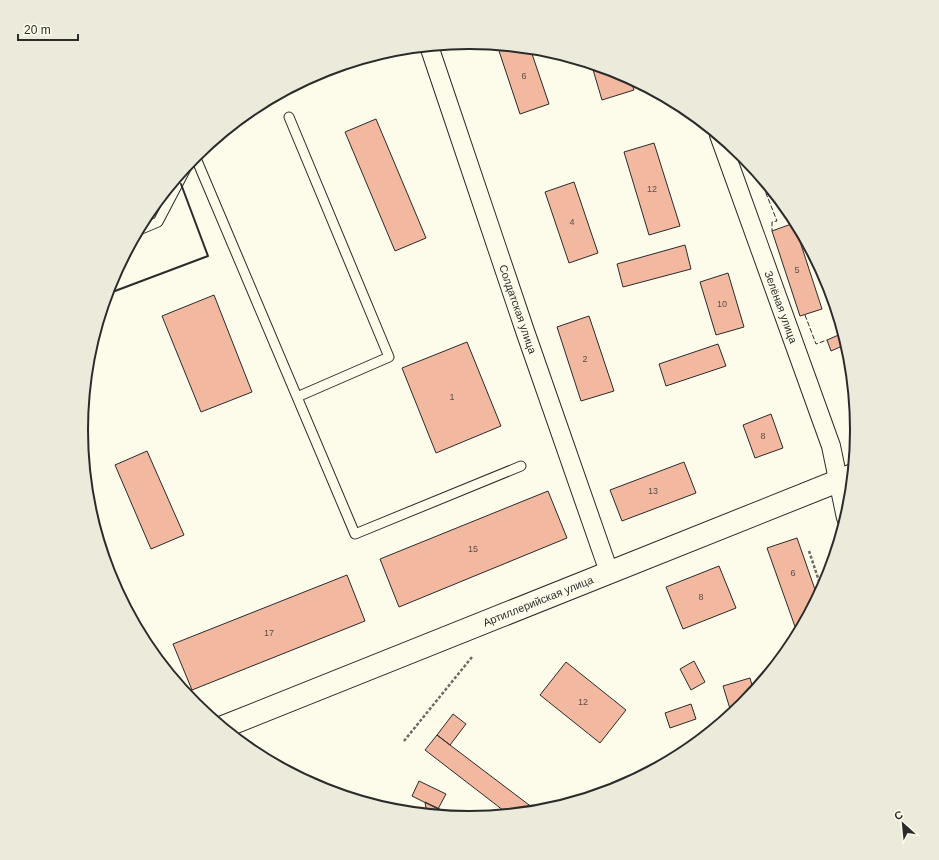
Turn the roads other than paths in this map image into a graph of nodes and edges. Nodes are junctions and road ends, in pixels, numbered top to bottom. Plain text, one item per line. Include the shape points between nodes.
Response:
1 (431, 51) edge
2 (289, 117) dead end
3 (723, 146) edge
4 (198, 163) edge
5 (177, 187) edge
6 (148, 226) edge
7 (297, 397) junction
8 (521, 466) dead end
9 (846, 478) edge
10 (608, 572) junction
11 (229, 725) edge

1 - 10 street, Солдатская улица
2 - 7 lane via 389,357
3 - 9 street, Зелёная улица via 831,446
4 - 7 lane
5 - 6 lane via 158,222
7 - 8 lane via 355,534
9 - 10 street, Артиллерийская улица
10 - 11 street, Артиллерийская улица

